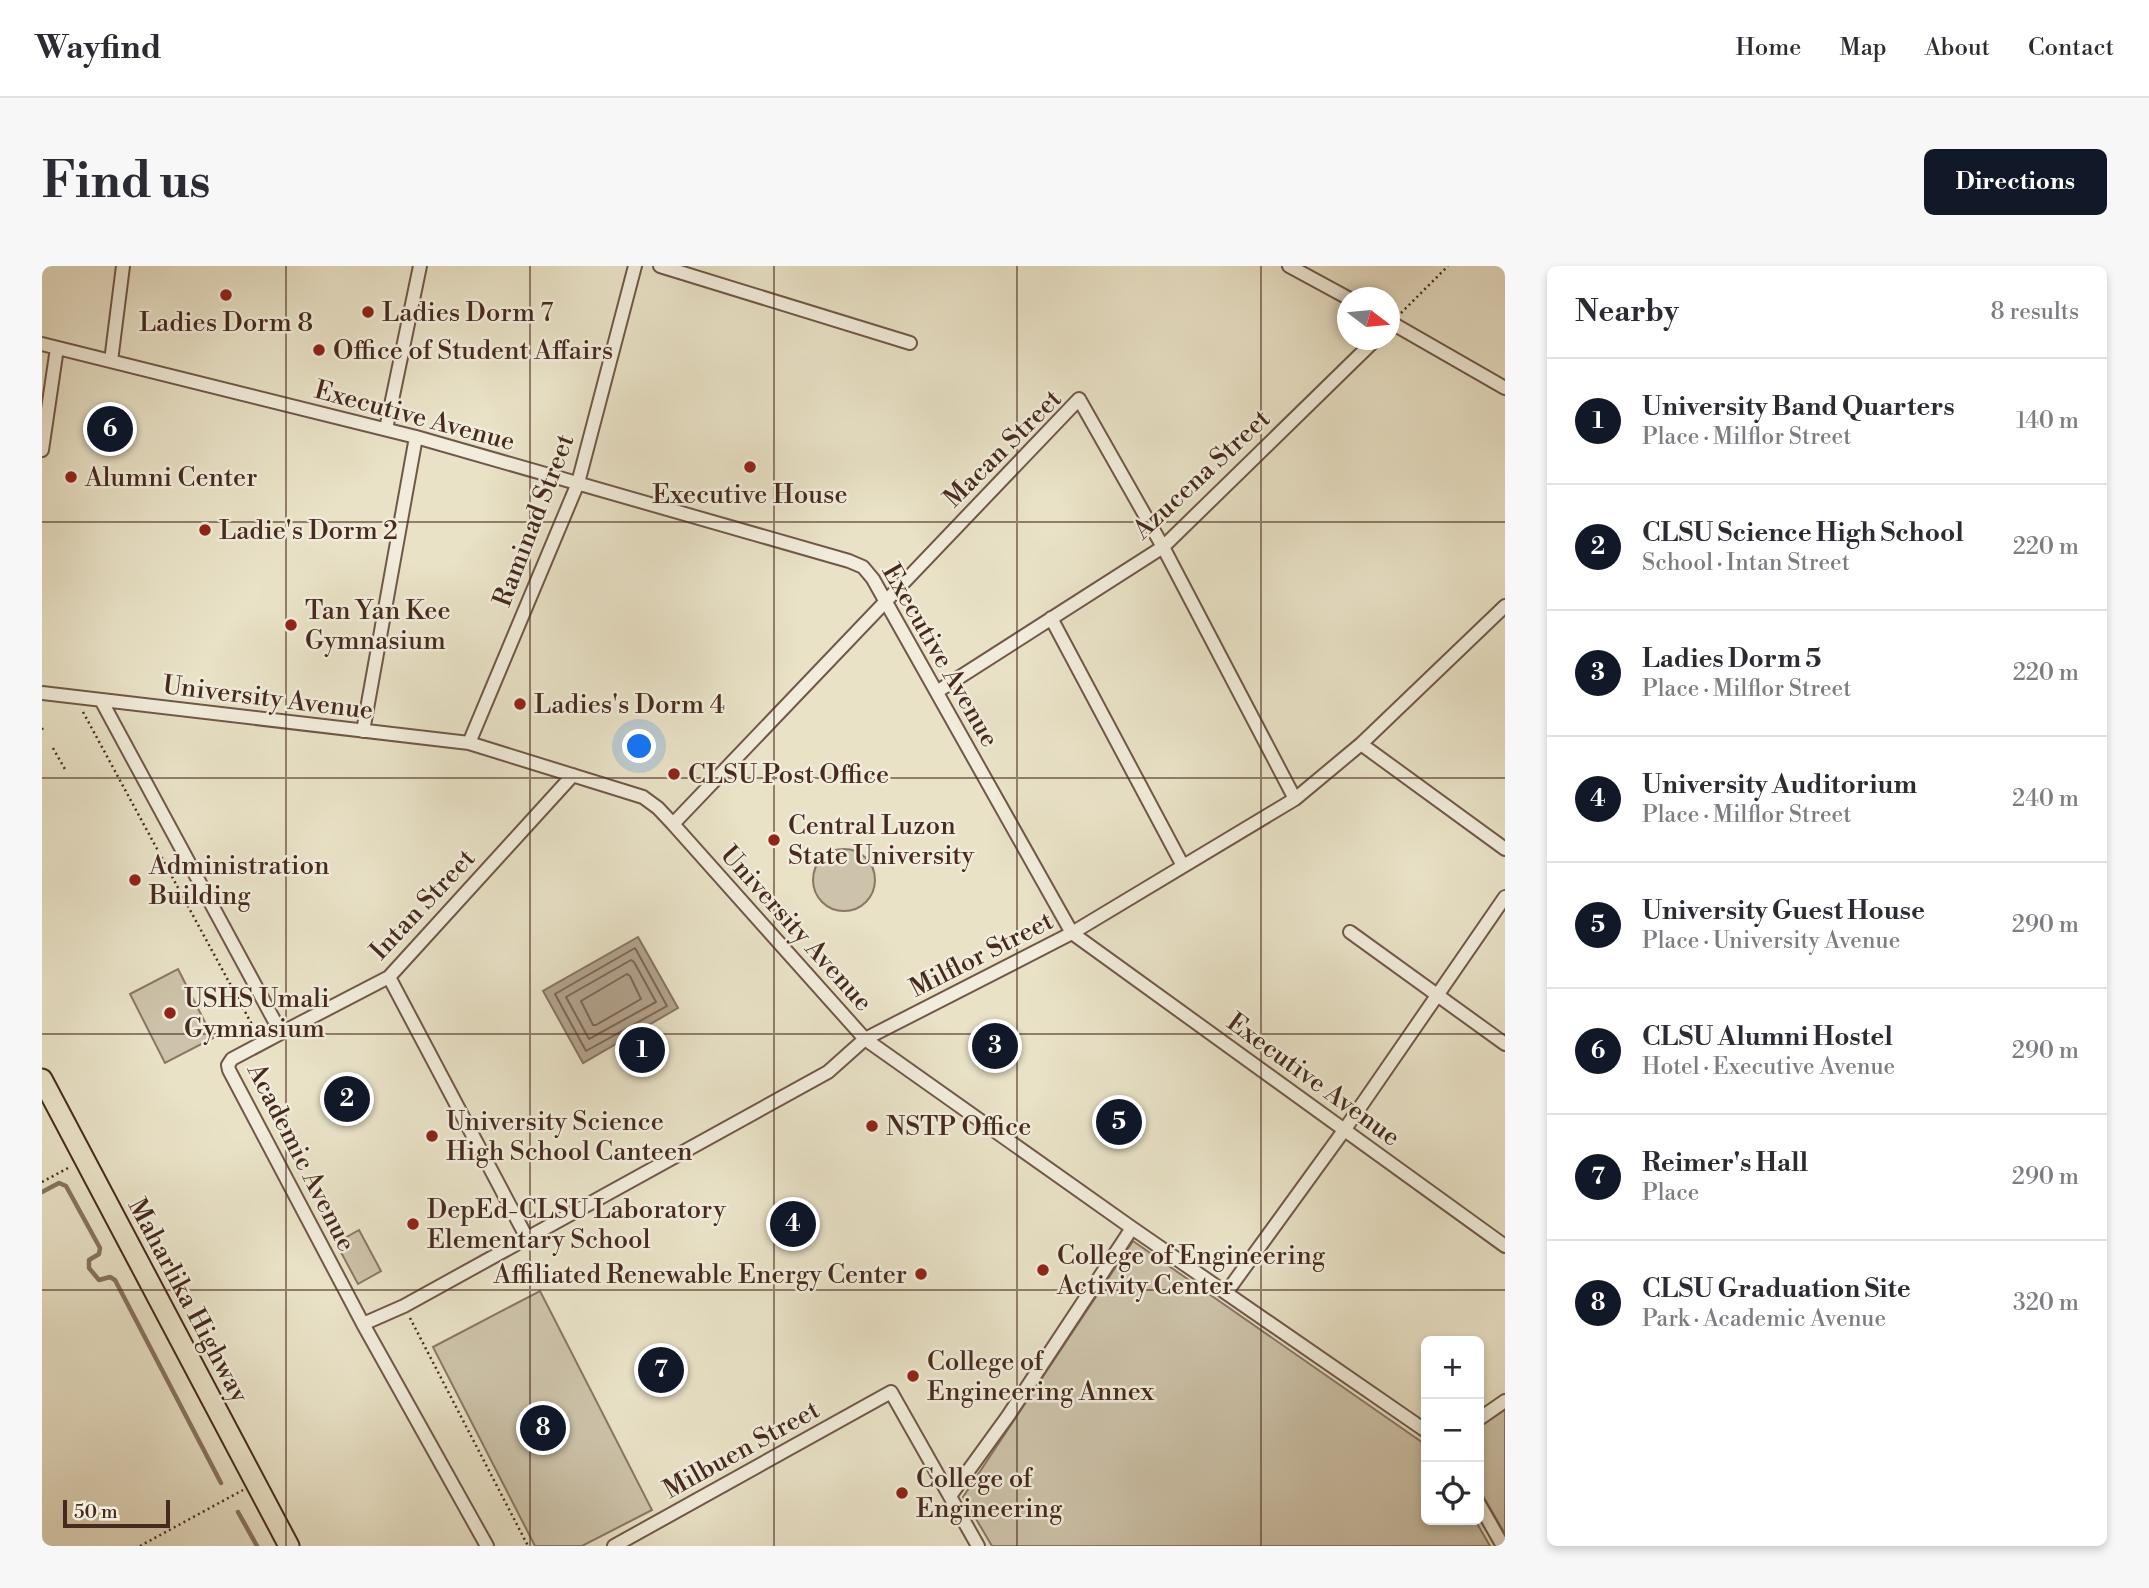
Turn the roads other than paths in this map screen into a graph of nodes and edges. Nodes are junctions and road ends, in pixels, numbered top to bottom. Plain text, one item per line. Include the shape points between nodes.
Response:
1 (123, 266) edge
2 (420, 266) edge
3 (635, 266) edge
4 (660, 266) edge
5 (1289, 266) edge
6 (1337, 292) edge
7 (1400, 329) edge
8 (910, 343) dead end
9 (42, 344) edge
10 (57, 348) junction
11 (1365, 350) edge
12 (111, 361) junction
13 (1505, 388) edge
14 (386, 429) junction
15 (416, 437) junction
16 (42, 450) edge
17 (578, 483) junction
18 (1163, 547) junction
19 (885, 600) junction
20 (1505, 606) edge
21 (1051, 618) junction
22 (937, 691) junction
23 (42, 693) edge
24 (101, 701) junction
25 (363, 731) junction
26 (468, 743) junction
27 (1361, 744) junction
28 (573, 775) junction
29 (1295, 799) junction
30 (673, 824) junction
31 (1505, 849) edge
32 (1183, 866) junction
33 (1505, 897) edge
34 (1350, 932) dead end
35 (1072, 933) junction
36 (389, 977) junction
37 (1437, 995) junction
38 (281, 1033) junction
39 (865, 1039) junction
40 (1505, 1044) edge
41 (42, 1079) edge
42 (1345, 1129) junction
43 (1132, 1228) junction
44 (527, 1238) junction
45 (1505, 1246) edge
46 (1226, 1293) junction
47 (363, 1324) junction
48 (1505, 1401) edge
49 (1484, 1416) edge
50 (1421, 1428) edge
51 (950, 1496) junction
52 (1484, 1513) edge
53 (289, 1546) edge
54 (487, 1546) edge
55 (614, 1546) edge
56 (978, 1546) edge
57 (1503, 1546) edge

1 - 12 street
2 - 14 street
3 - 17 street, Raminad Street
4 - 8 street
5 - 6 street
7 - 13 street
9 - 10 street, Executive Avenue
10 - 12 street, Executive Avenue
10 - 16 street
11 - 18 street, Azucena Street
12 - 14 street, Executive Avenue
14 - 15 street, Executive Avenue
15 - 17 street, Executive Avenue
15 - 25 street
17 - 19 street, Executive Avenue via 857,563
17 - 26 street, Raminad Street
18 - 19 street, Macan Street via 1079,399
18 - 21 street, Azucena Street
18 - 29 street, Macan Street
19 - 22 street, Executive Avenue
19 - 30 street, Macan Street
20 - 27 street, Milflor Street
21 - 22 street, Azucena Street
21 - 32 street
22 - 35 street, Executive Avenue
23 - 24 street, University Avenue
24 - 25 street, University Avenue
24 - 38 street, Academic Avenue
25 - 26 street, University Avenue
26 - 28 street, University Avenue
27 - 29 street, Milflor Street
27 - 31 street
28 - 30 street, University Avenue via 643,797
28 - 36 street, Intan Street
29 - 32 street, Milflor Street
30 - 39 street, University Avenue
32 - 35 street, Milflor Street
33 - 37 street
34 - 37 street
35 - 39 street, Milflor Street
35 - 42 street, Executive Avenue
36 - 38 street, Intan Street
36 - 44 street
37 - 40 street
37 - 42 street
38 - 47 street, Academic Avenue via 232,1059 229,1070
39 - 43 street, University Avenue
39 - 44 street, Milflor Street via 828,1072
41 - 53 highway, Maharlika Highway
42 - 45 street, Executive Avenue
42 - 46 street
43 - 46 street, University Avenue
43 - 51 street
44 - 47 street, Milflor Street
46 - 50 street, University Avenue
47 - 54 street, Academic Avenue
48 - 49 street
51 - 55 street, Milbuen Street via 891,1392
51 - 56 street
52 - 57 street

